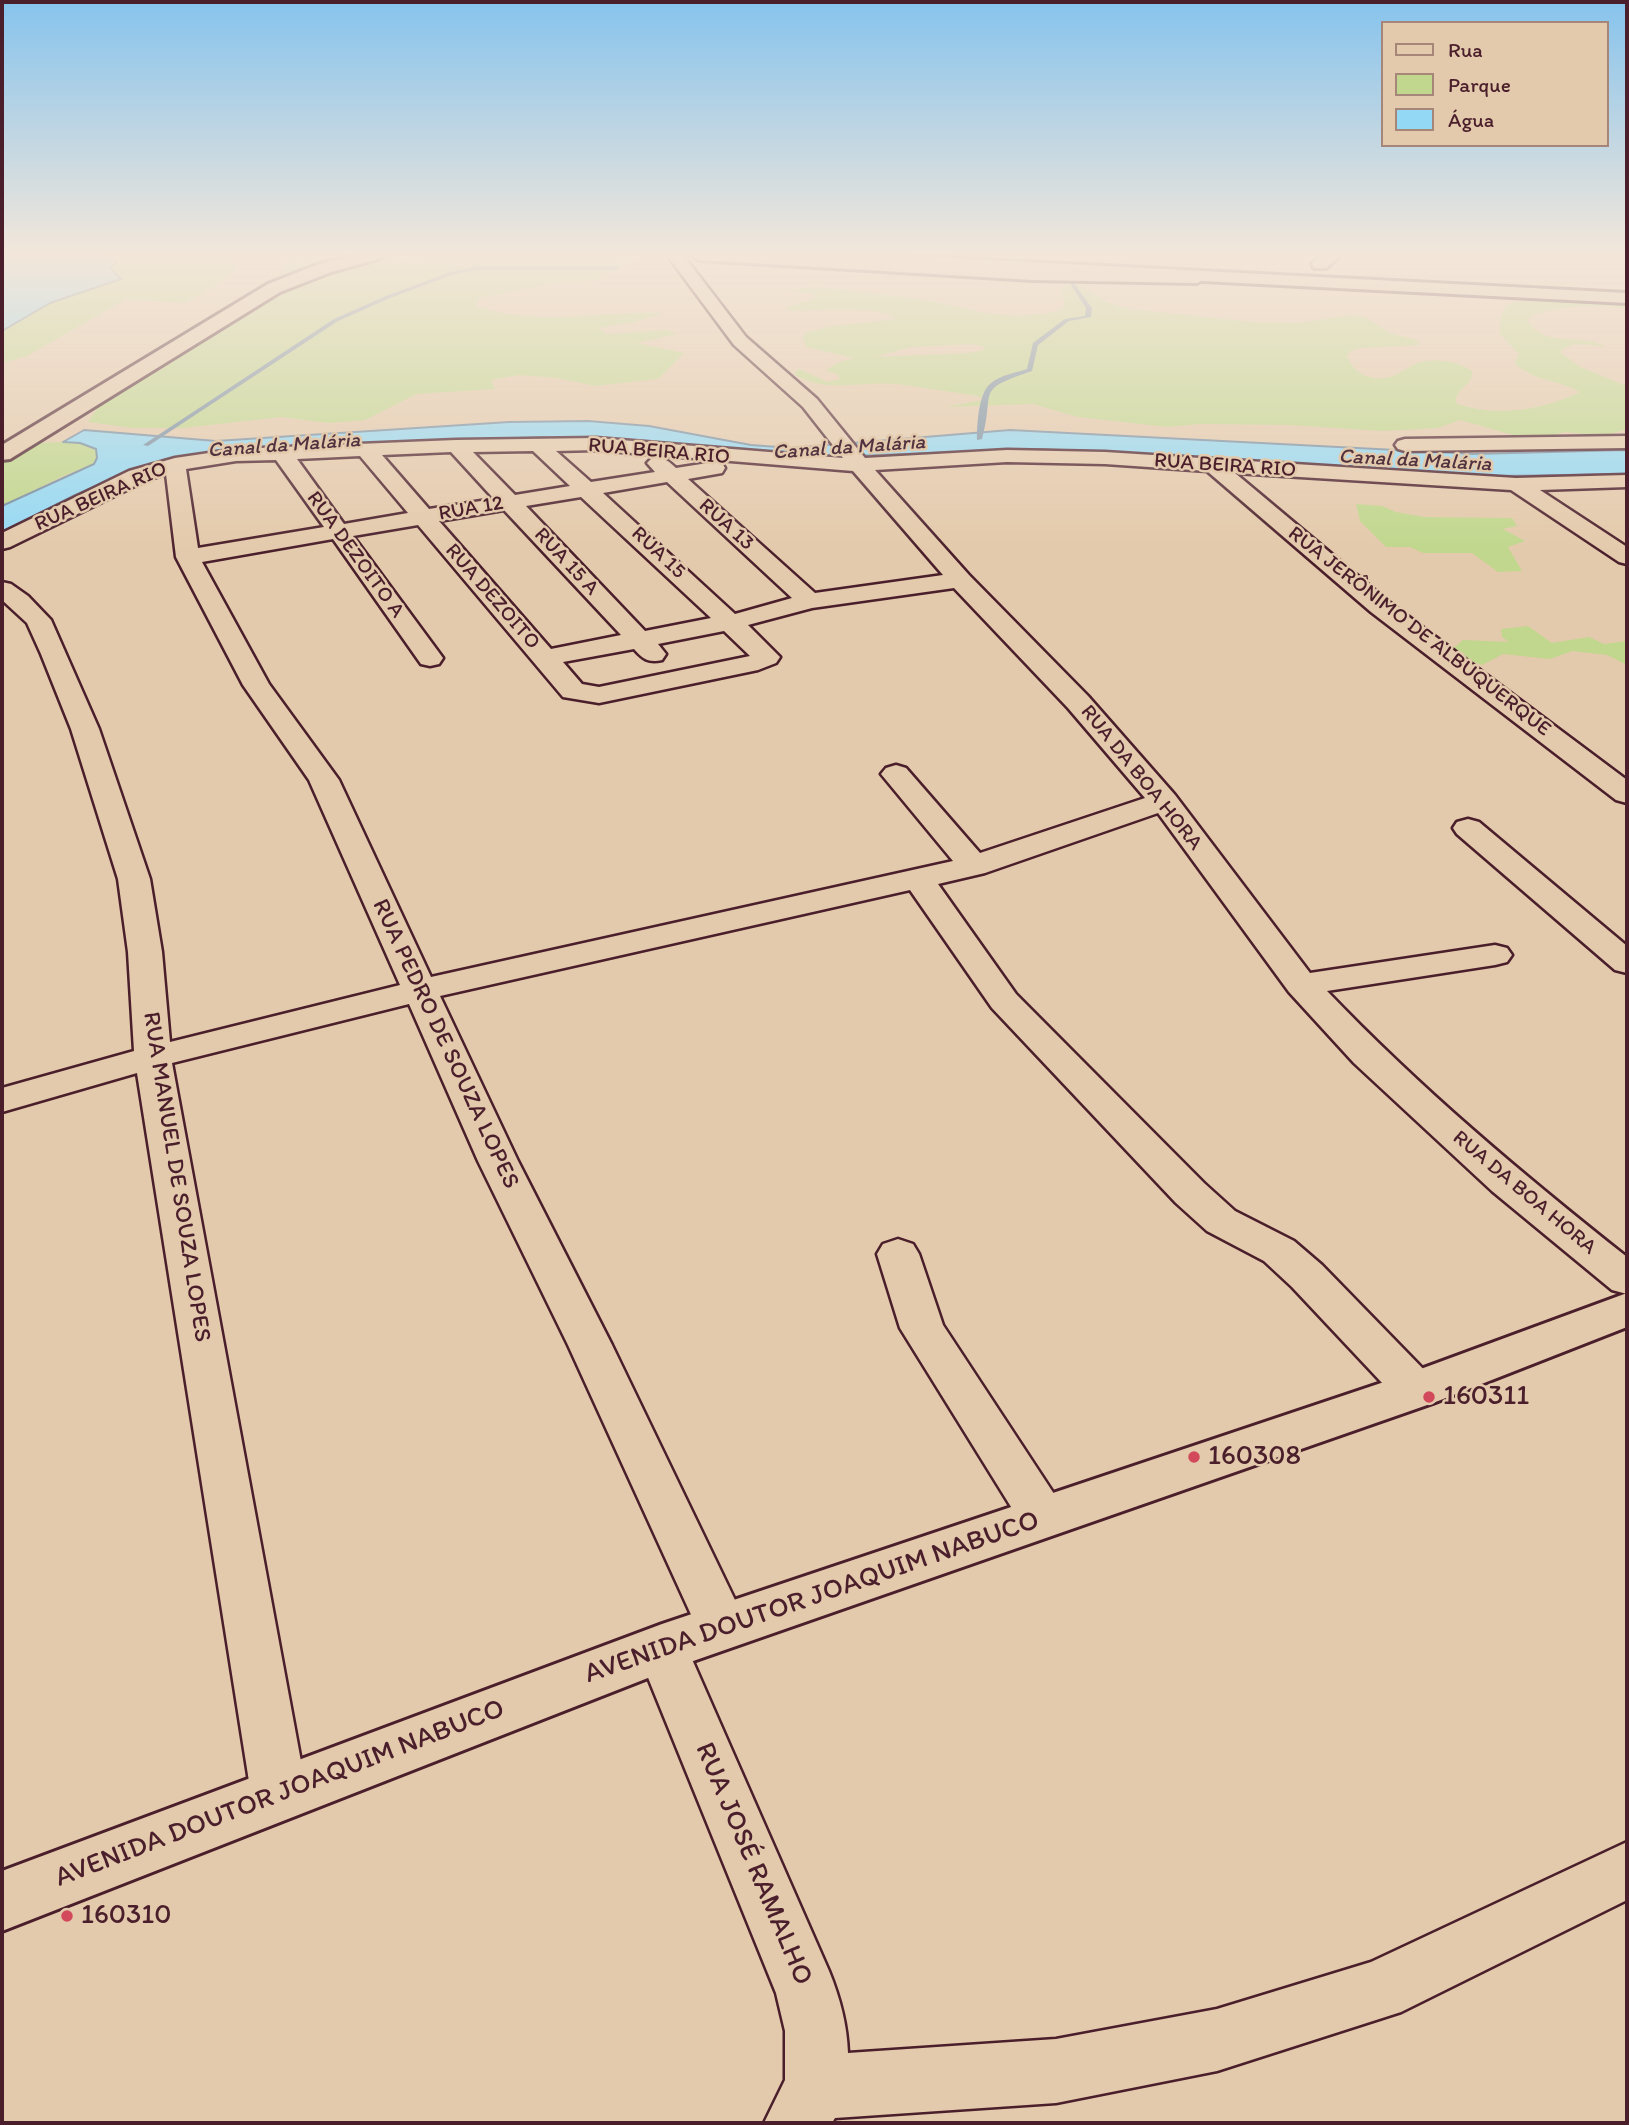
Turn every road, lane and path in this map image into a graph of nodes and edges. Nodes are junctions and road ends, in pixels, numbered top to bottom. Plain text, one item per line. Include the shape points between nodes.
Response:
1 (130, 354) edge
2 (155, 354) edge
3 (755, 354) edge
4 (112, 365) dead end
5 (1627, 442) edge
6 (537, 444) junction
7 (1405, 445) dead end
8 (456, 446) junction
9 (641, 448) junction
10 (366, 450) junction
11 (281, 452) junction
12 (2, 454) edge
13 (852, 456) junction
14 (754, 460) junction
15 (175, 464) junction
16 (1214, 466) junction
17 (671, 476) junction
18 (1627, 481) edge
19 (1516, 484) junction
20 (588, 490) junction
21 (510, 503) junction
22 (423, 517) junction
23 (337, 532) junction
24 (2, 542) edge
25 (188, 557) junction
26 (1627, 557) edge
27 (960, 580) junction
28 (2, 589) edge
29 (810, 601) junction
30 (732, 622) junction
31 (639, 640) junction
32 (430, 658) dead end
33 (544, 658) junction
34 (676, 678) junction
35 (896, 774) dead end
36 (1627, 794) edge
37 (1164, 801) junction
38 (1468, 828) dead end
39 (974, 866) junction
40 (918, 877) junction
41 (1495, 955) dead end
42 (1627, 963) edge
43 (1301, 985) junction
44 (421, 990) junction
45 (153, 1057) junction
46 (2, 1100) edge
47 (898, 1254) dead end
48 (1627, 1279) edge
49 (1627, 1309) edge
50 (1416, 1390) junction
51 (1043, 1517) junction
52 (722, 1627) junction
53 (662, 1648) junction
54 (279, 1794) junction
55 (1627, 1870) edge
56 (2, 1901) edge
57 (806, 2105) edge

1 - 4 main road
2 - 12 main road via 25,427
3 - 13 street, RUA DA BOA HORA via 810,403
5 - 7 street
6 - 8 street, RUA BEIRA RIO
6 - 9 street, RUA BEIRA RIO
6 - 20 street, RUA 15
8 - 10 street, RUA BEIRA RIO
8 - 21 street, RUA 15 A
9 - 14 street, RUA BEIRA RIO
9 - 17 street, RUA 13
10 - 11 street, RUA BEIRA RIO
10 - 22 street, RUA DEZOITO
11 - 15 street, RUA BEIRA RIO
11 - 23 street, RUA DEZOITO A
13 - 14 street, RUA BEIRA RIO
13 - 16 street, RUA BEIRA RIO via 1105,458
13 - 27 street, RUA DA BOA HORA
14 - 17 street, RUA 12
15 - 24 street, RUA BEIRA RIO via 137,476
15 - 25 street, RUA PEDRO DE SOUZA LOPES
16 - 19 street, RUA BEIRA RIO
16 - 36 street, RUA JERÔNIMO DE ALBUQUERQUE via 1380,607
17 - 20 street, RUA 12
17 - 29 street, RUA 13
18 - 19 street, RUA BEIRA RIO
19 - 26 street
20 - 21 street, RUA 12
20 - 30 street, RUA 15
21 - 22 street, RUA 12
21 - 31 street, RUA 15 A
22 - 23 street, RUA 12
22 - 33 street, RUA DEZOITO
23 - 25 street, RUA 12
23 - 32 street, RUA DEZOITO A
25 - 44 street, RUA PEDRO DE SOUZA LOPES via 256,685 324,780
27 - 29 street
27 - 37 street, RUA DA BOA HORA via 1078,702
28 - 45 street, RUA MANUEL DE SOUZA LOPES via 38,620 54,653 85,729 134,879
29 - 30 street
30 - 31 street
30 - 34 street, RUA 15 via 767,654 764,660
31 - 33 street
31 - 34 street, RUA 15 A
33 - 34 street, RUA DEZOITO via 573,691 599,695
35 - 39 street
37 - 39 street
37 - 43 street, RUA DA BOA HORA
38 - 42 street
39 - 40 street
40 - 44 street
40 - 50 street via 1004,1001 1084,1085 1221,1221 1279,1251 1307,1276
41 - 43 street
43 - 48 street, RUA DA BOA HORA via 1367,1055 1506,1182
44 - 45 street
44 - 52 street, RUA PEDRO DE SOUZA LOPES
45 - 46 street
45 - 54 street, RUA MANUEL DE SOUZA LOPES
47 - 51 street via 922,1328
49 - 50 main road, AVENIDA DOUTOR JOAQUIM NABUCO
50 - 51 main road, AVENIDA DOUTOR JOAQUIM NABUCO
51 - 52 main road, AVENIDA DOUTOR JOAQUIM NABUCO
52 - 53 main road, AVENIDA DOUTOR JOAQUIM NABUCO
53 - 54 main road, AVENIDA DOUTOR JOAQUIM NABUCO
53 - 57 street, RUA JOSÉ RAMALHO via 807,1993 816,2031
54 - 56 main road, AVENIDA DOUTOR JOAQUIM NABUCO
55 - 57 street via 1379,1990 1217,2040 1056,2071

